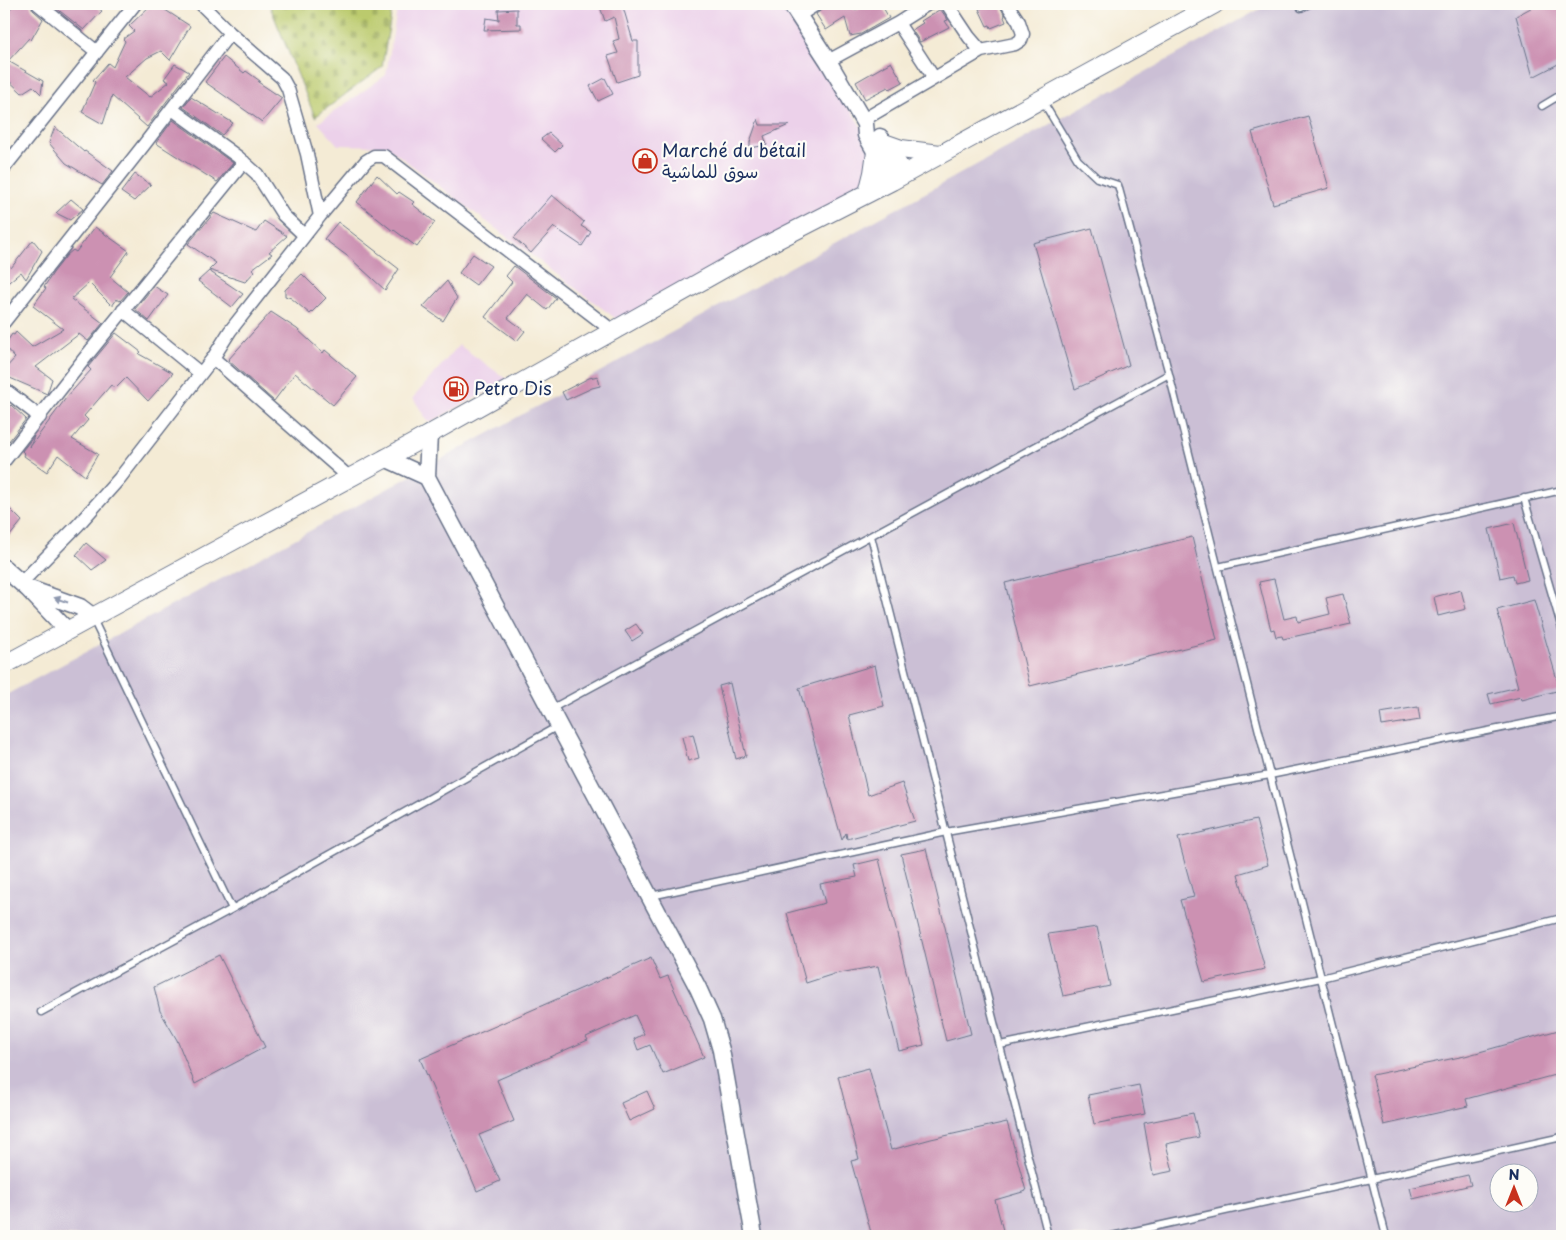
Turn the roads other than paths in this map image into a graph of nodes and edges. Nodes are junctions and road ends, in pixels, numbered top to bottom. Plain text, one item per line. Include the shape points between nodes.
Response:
1 (38, 4) edge
2 (135, 4) edge
3 (201, 4) edge
4 (816, 4) edge
5 (928, 4) edge
6 (947, 4) edge
7 (1007, 4) edge
8 (1215, 4) edge
9 (1309, 4) edge
10 (1301, 8) dead end
11 (795, 10) edge
12 (898, 23) junction
13 (230, 33) junction
14 (981, 51) junction
15 (97, 52) junction
16 (828, 61) junction
17 (934, 78) junction
18 (1562, 94) edge
19 (1041, 99) junction
20 (1542, 106) dead end
21 (172, 109) junction
22 (864, 122) junction
23 (880, 147) junction
24 (940, 154) junction
25 (244, 162) junction
26 (4, 168) edge
27 (898, 177) junction
28 (868, 193) junction
29 (320, 216) junction
30 (304, 235) junction
31 (123, 310) junction
32 (4, 322) edge
33 (614, 331) junction
34 (213, 358) junction
35 (200, 374) junction
36 (1169, 374) junction
37 (4, 389) edge
38 (40, 416) junction
39 (428, 434) junction
40 (8, 446) edge
41 (385, 458) junction
42 (4, 461) edge
43 (427, 477) junction
44 (350, 478) junction
45 (1562, 490) edge
46 (1524, 498) junction
47 (871, 536) junction
48 (1218, 567) junction
49 (4, 568) edge
50 (24, 586) junction
51 (92, 616) junction
52 (1562, 629) edge
53 (67, 630) junction
54 (4, 665) edge
55 (550, 709) junction
56 (1562, 716) edge
57 (559, 725) junction
58 (1270, 775) junction
59 (946, 832) junction
60 (649, 896) junction
61 (232, 909) junction
62 (1562, 918) edge
63 (1322, 978) junction
64 (41, 1012) dead end
65 (1000, 1046) junction
66 (1562, 1137) edge
67 (1372, 1179) junction
68 (754, 1236) edge
69 (1048, 1236) edge
70 (1112, 1236) edge
71 (1386, 1236) edge

1 - 15 street
2 - 15 street
3 - 13 street
4 - 11 street
5 - 12 street
6 - 14 street
7 - 14 street via 1023,34 1021,40
8 - 19 main road
9 - 10 lane
11 - 16 street
12 - 16 street
12 - 17 street
13 - 21 street
13 - 29 street via 282,78 288,89 307,154
14 - 17 street
15 - 26 street
16 - 22 street
17 - 22 street
18 - 20 lane
19 - 24 main road
19 - 36 lane via 1078,160 1097,178 1118,185
21 - 25 street
21 - 32 street
22 - 23 street via 866,135
23 - 24 main road
23 - 27 street
23 - 28 main road
24 - 27 main road
25 - 30 street via 257,174 284,215
25 - 31 street
27 - 28 main road
28 - 33 main road via 757,250
29 - 30 street
29 - 33 street via 366,161 374,156 384,156
30 - 34 street
31 - 35 street
31 - 38 street
33 - 39 main road
34 - 35 street
34 - 44 street
35 - 50 street via 119,480
36 - 47 lane
36 - 48 lane
37 - 38 street
38 - 40 street
39 - 41 main road
39 - 43 street
40 - 42 street
41 - 43 street
41 - 44 main road
43 - 55 street
44 - 51 main road
45 - 46 lane
46 - 48 lane
46 - 52 lane
47 - 55 lane
47 - 59 lane
48 - 58 lane
49 - 50 street
51 -> 50 street via 80,607
50 - 53 street
51 - 53 main road
51 - 61 lane
53 - 54 main road
55 - 57 street
56 - 58 lane
57 - 60 street
57 - 61 lane
58 - 59 lane
58 - 63 lane
59 - 60 lane
59 - 65 lane
60 - 68 street via 698,988 714,1027
61 - 64 lane
62 - 63 lane
63 - 65 lane
63 - 67 lane
65 - 69 lane
66 - 67 lane
67 - 70 lane
67 - 71 lane

